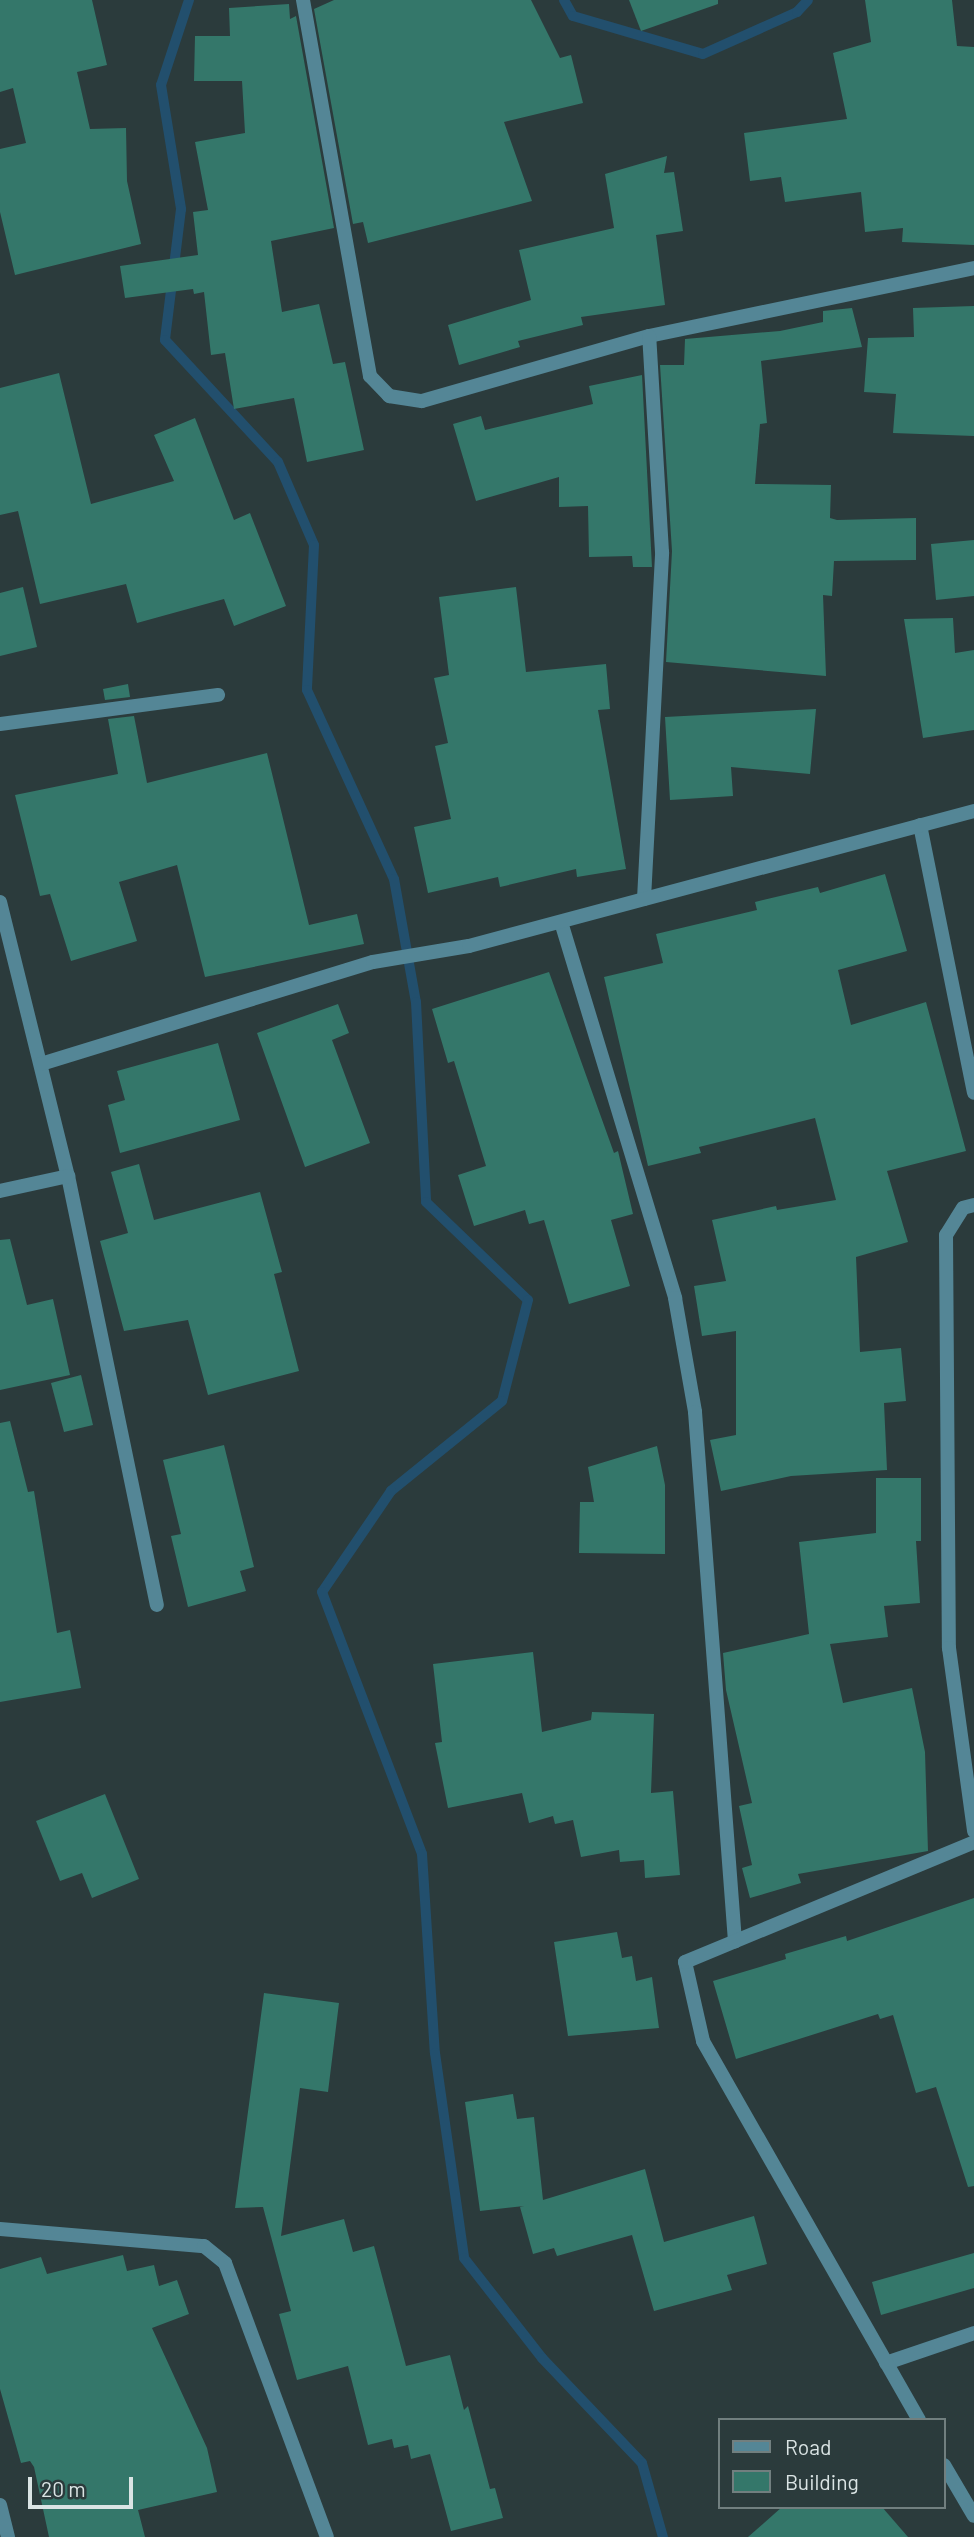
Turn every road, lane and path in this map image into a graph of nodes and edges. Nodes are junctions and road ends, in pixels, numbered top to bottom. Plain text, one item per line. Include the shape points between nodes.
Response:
1 (303, 0) edge
2 (974, 268) edge
3 (649, 336) junction
4 (218, 695) dead end
5 (0, 724) edge
6 (974, 811) edge
7 (920, 825) junction
8 (644, 899) junction
9 (0, 902) edge
10 (561, 922) junction
11 (41, 1064) junction
12 (974, 1093) edge
13 (68, 1176) junction
14 (0, 1191) edge
15 (974, 1205) edge
16 (157, 1605) dead end
17 (974, 1831) edge
18 (974, 1842) edge
19 (735, 1941) junction
20 (0, 2229) edge
21 (974, 2333) edge
22 (886, 2363) junction
23 (918, 2418) edge
24 (946, 2468) edge
25 (0, 2505) edge
26 (974, 2516) edge
27 (8, 2537) edge
28 (327, 2537) edge

1 - 3 street via 370,376 389,396 422,401
2 - 3 street
3 - 8 street via 662,552
4 - 5 street
6 - 7 street
7 - 8 street
7 - 12 street
8 - 10 street
9 - 11 street
10 - 11 street via 469,946 373,962
10 - 19 street via 675,1298 695,1412
11 - 13 street
13 - 14 street
13 - 16 street
15 - 17 street via 963,1209 946,1235 949,1648
18 - 19 street
19 - 22 street via 685,1962 703,2041
20 - 28 street via 204,2246 225,2263
21 - 22 street
22 - 23 street
24 - 26 street
25 - 27 street

